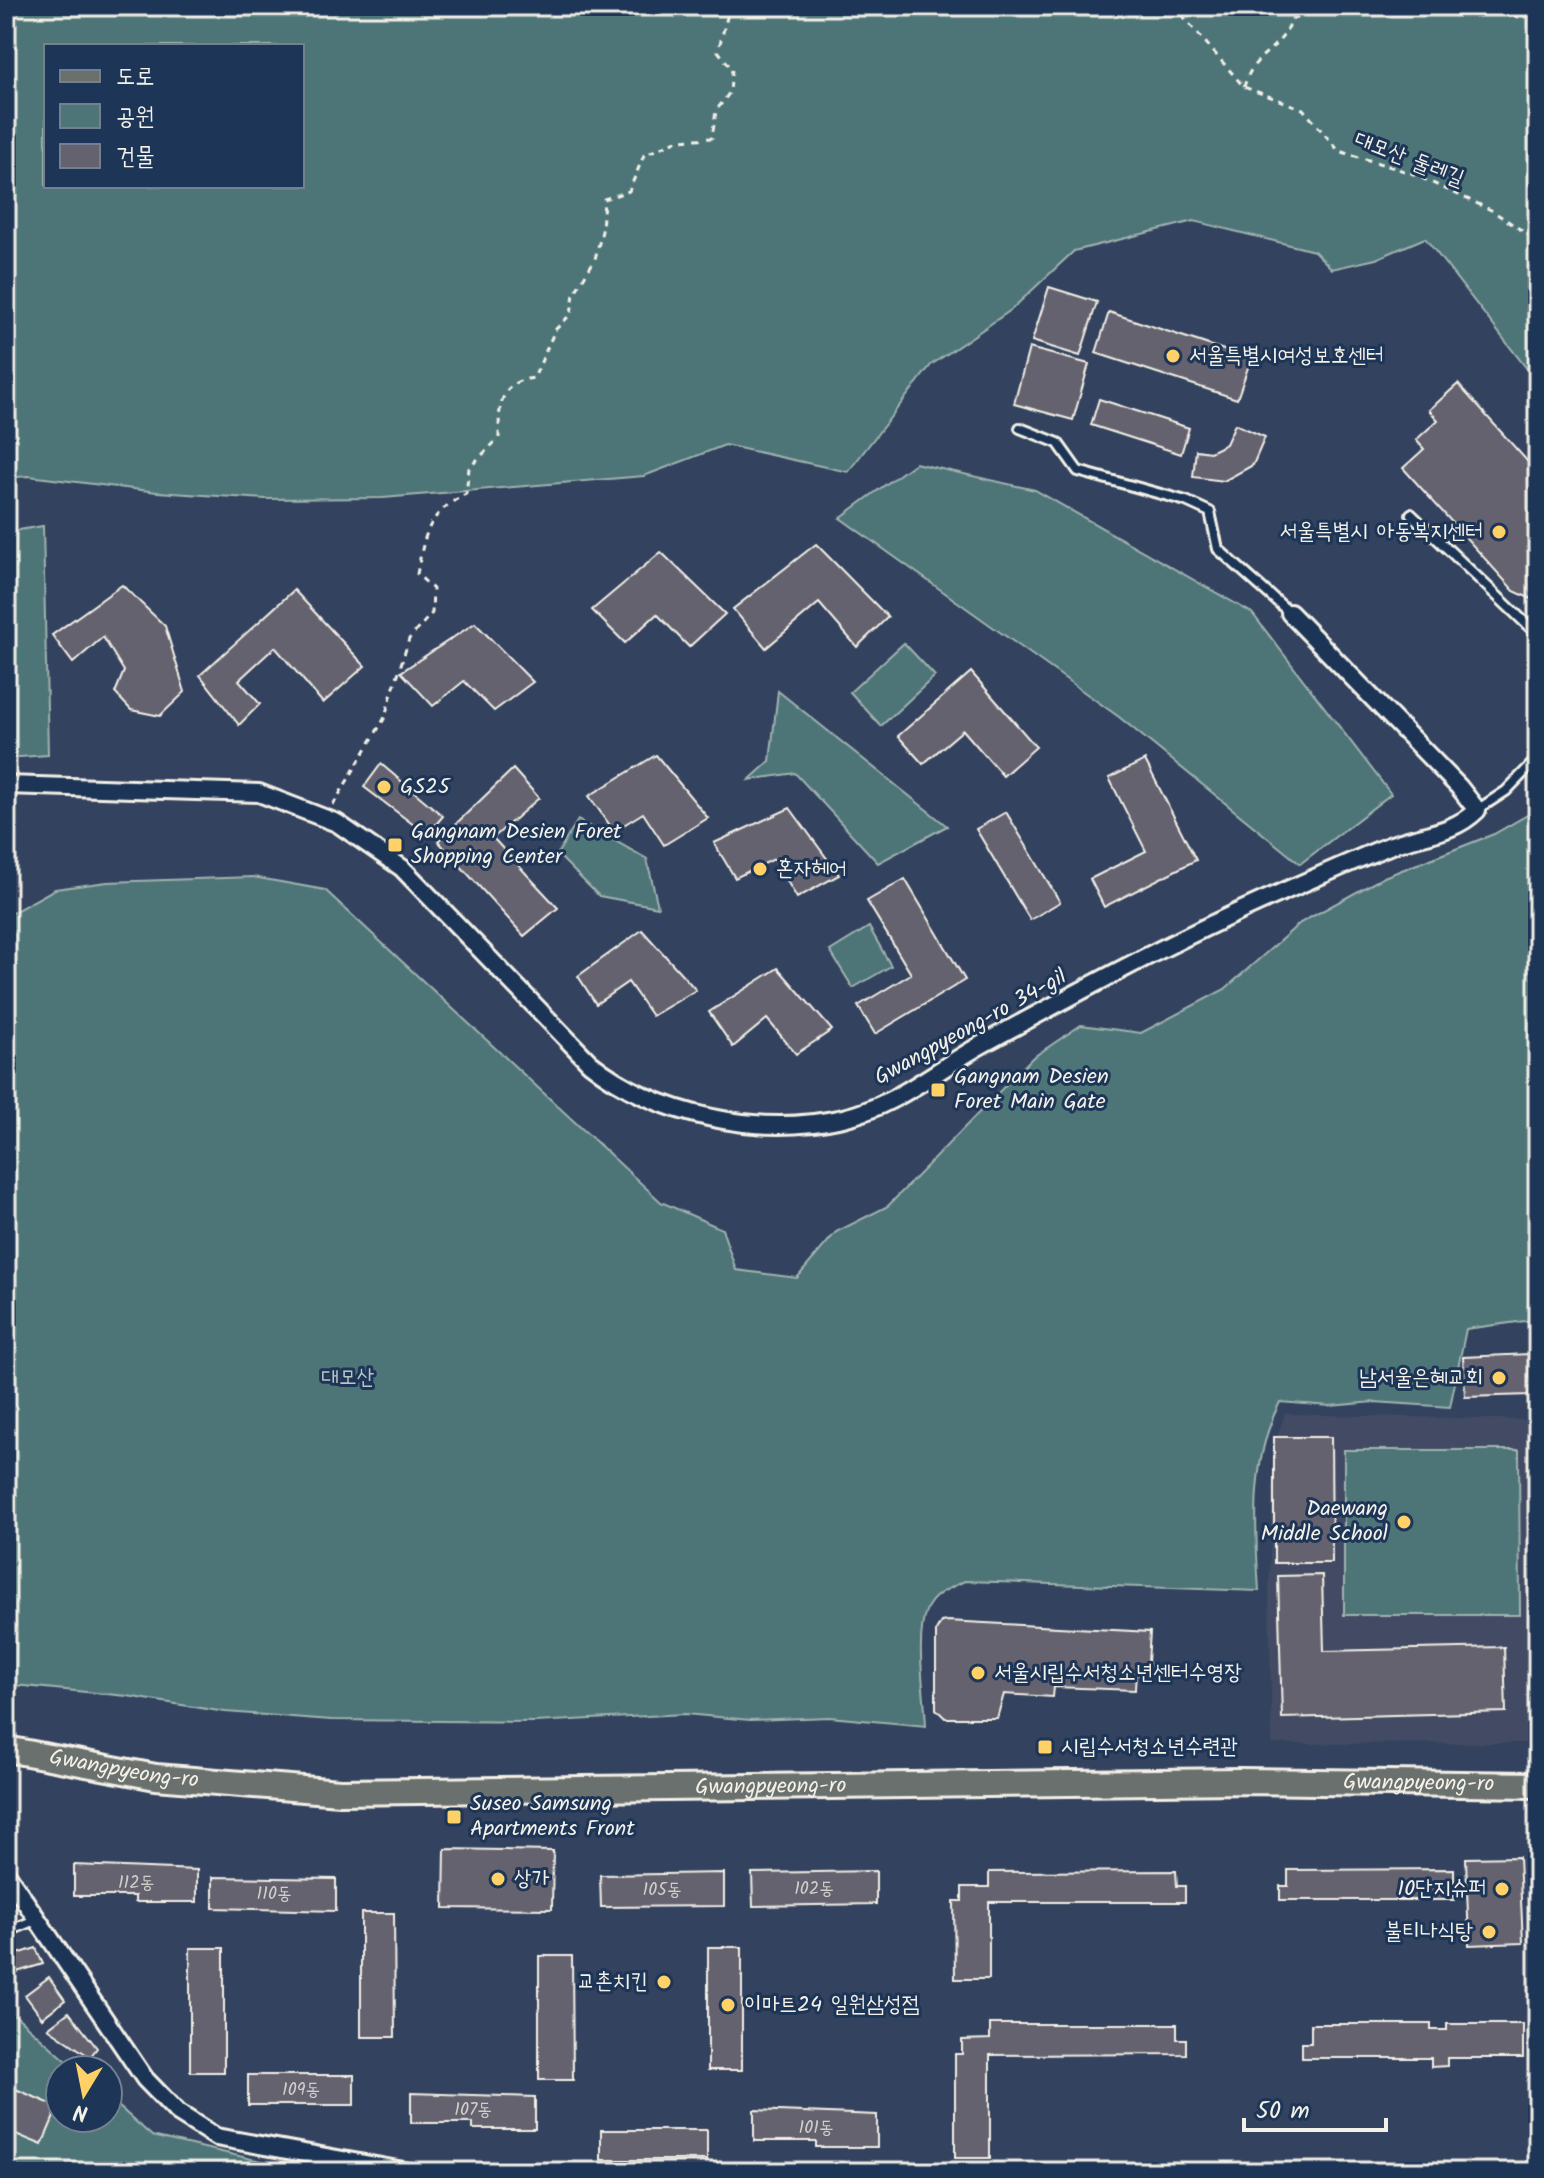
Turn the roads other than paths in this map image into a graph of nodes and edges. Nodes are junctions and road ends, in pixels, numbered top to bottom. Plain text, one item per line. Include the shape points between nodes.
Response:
1 (1020, 428) dead end
2 (1411, 514) dead end
3 (1290, 613) joint
4 (1538, 635) edge
5 (1538, 758) edge
6 (6, 785) edge
7 (1477, 810) junction
8 (6, 1749) edge
9 (1538, 1785) edge
10 (6, 1873) edge
11 (35, 1920) junction
12 (6, 1932) edge
13 (409, 2172) edge

1 - 3 lane via 1058,443 1078,471 1210,512 1218,549
2 - 4 lane
3 - 7 street
5 - 7 lane via 1506,791
6 - 7 street, Gwangpyeong-ro 34-gil via 259,793 325,818 402,868 590,1063 624,1088 673,1109 747,1123 799,1124 844,1118 901,1097 941,1067 1060,1002 1272,897 1392,845 1463,824
8 - 9 main road, Gwangpyeong-ro via 156,1777 340,1792 1240,1781
10 - 11 street
11 - 12 lane
11 - 13 street via 145,2079 178,2113 216,2137

